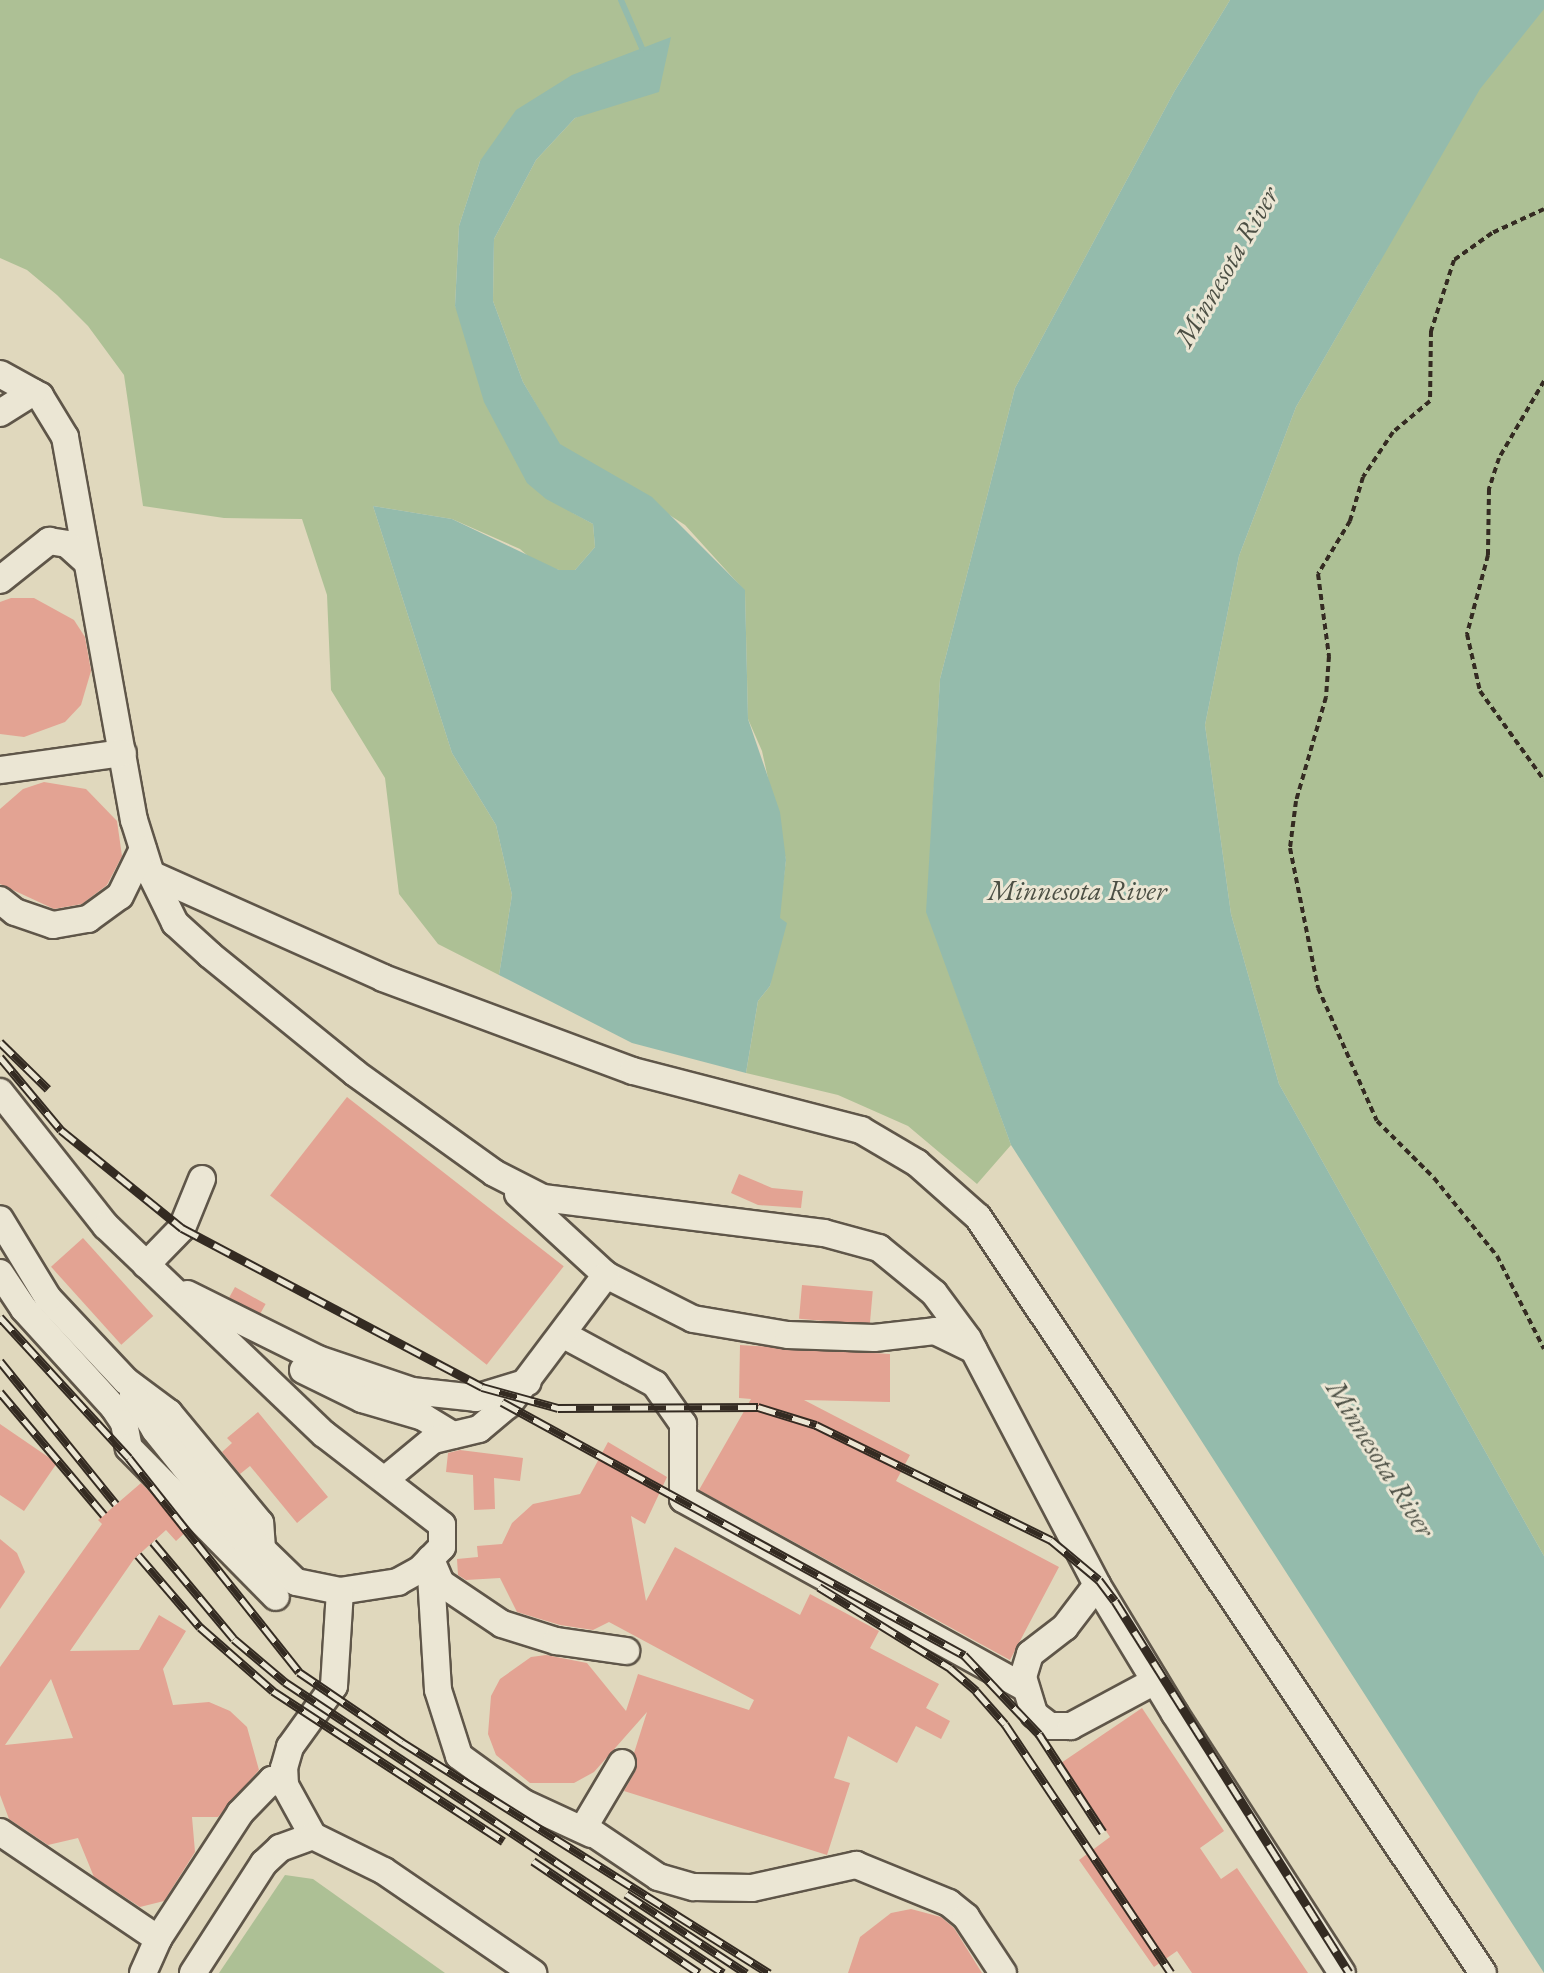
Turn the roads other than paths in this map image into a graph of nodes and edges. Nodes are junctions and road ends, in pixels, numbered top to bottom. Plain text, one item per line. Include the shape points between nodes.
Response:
1 (0, 374) edge
2 (33, 392) junction
3 (0, 413) edge
4 (88, 563) junction
5 (0, 580) edge
6 (123, 753) junction
7 (0, 770) edge
8 (147, 862) junction
9 (0, 900) edge
10 (0, 1092) edge
11 (494, 1173) junction
12 (202, 1179) dead end
13 (0, 1219) edge
14 (0, 1273) edge
15 (606, 1275) junction
16 (162, 1280) junction
17 (934, 1293) junction
18 (935, 1331) junction
19 (564, 1335) junction
20 (974, 1350) junction
21 (528, 1382) junction
22 (453, 1435) junction
23 (387, 1478) junction
24 (430, 1559) junction
25 (1097, 1585) junction
26 (340, 1591) junction
27 (276, 1597) dead end
28 (626, 1651) dead end
29 (1155, 1681) junction
30 (1025, 1688) junction
31 (622, 1763) dead end
32 (285, 1785) junction
33 (0, 1832) edge
34 (591, 1834) junction
35 (313, 1836) junction
36 (158, 1939) junction
37 (143, 1973) edge
38 (193, 1973) edge
39 (533, 1973) edge
40 (1003, 1973) edge
41 (1342, 1973) edge
42 (1483, 1973) edge

1 - 2 lane
2 - 3 lane
2 - 4 lane via 65,437
4 - 5 lane via 67,544 49,541
4 - 6 lane
6 - 7 lane
6 - 8 lane
8 - 9 lane via 120,896 88,919 53,925 15,912
8 - 11 lane via 175,923 210,955 355,1073
8 - 42 lane via 383,978 633,1071 861,1130 917,1163 978,1217
10 - 16 lane via 106,1226
11 - 15 lane
11 - 17 lane via 543,1198 824,1233 879,1248
12 - 16 lane
13 - 26 lane via 48,1298 126,1381 169,1413 260,1523 262,1549 296,1582
14 - 27 lane via 24,1309 114,1408 124,1423 129,1448
15 - 18 lane via 693,1319 725,1327 863,1338
15 - 19 lane
16 - 21 lane via 318,1359 412,1391 476,1398
16 - 22 lane via 311,1375 389,1409 423,1417
16 - 23 lane via 324,1434
17 - 18 lane via 943,1314
17 - 20 lane
18 - 20 lane
19 - 21 lane
19 - 30 lane via 655,1384 683,1424 683,1499
20 - 25 lane
21 - 22 lane via 479,1429
22 - 23 lane via 433,1440
23 - 24 lane via 442,1525 442,1547
24 - 26 lane via 398,1582
24 - 28 lane via 441,1583 502,1624 556,1641
24 - 34 lane via 438,1690 459,1756 515,1798
25 - 29 lane
25 - 30 lane via 1065,1627 1030,1654
26 - 32 lane via 334,1686 290,1747
29 - 30 lane via 1071,1726 1050,1726 1034,1714
29 - 41 lane
31 - 34 lane via 584,1827
32 - 35 lane
32 - 36 lane via 272,1780 240,1813
33 - 36 lane
34 - 40 lane via 658,1877 694,1887 752,1888 856,1865 949,1903 966,1917
35 - 38 lane via 280,1848 264,1863
35 - 39 lane via 384,1871
36 - 37 lane

